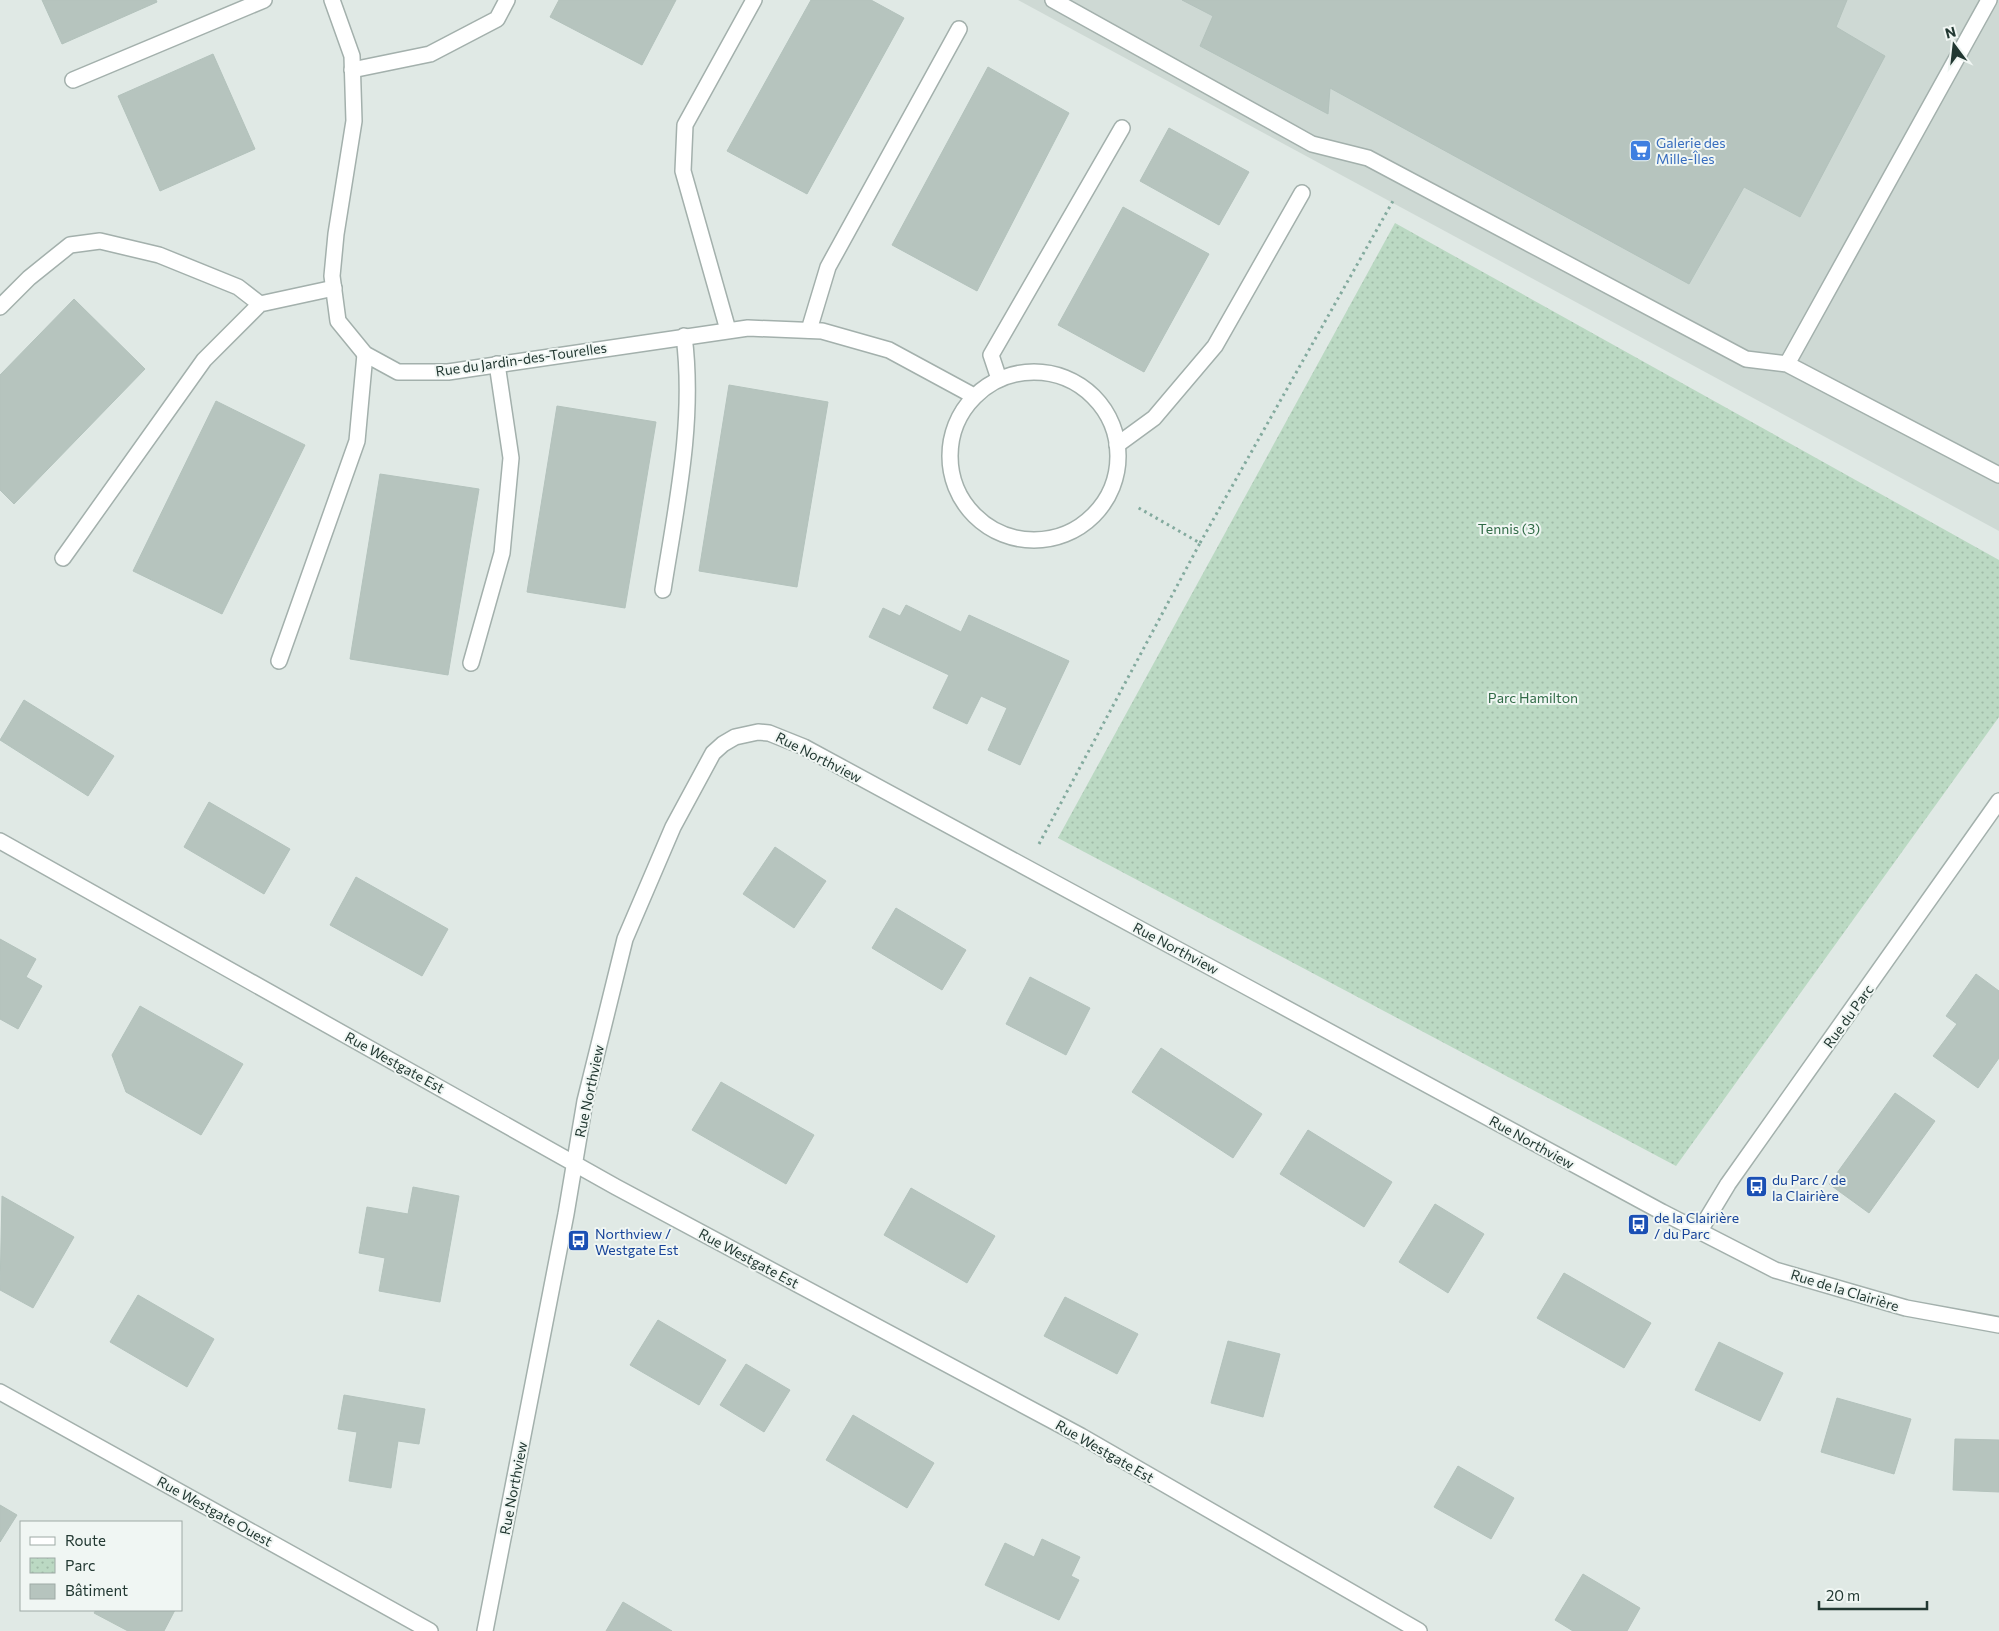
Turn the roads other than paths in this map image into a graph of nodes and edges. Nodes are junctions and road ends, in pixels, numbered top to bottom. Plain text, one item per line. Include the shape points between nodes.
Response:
1 (264, 0) edge
2 (332, 0) edge
3 (507, 0) edge
4 (754, 0) edge
5 (1053, 0) edge
6 (1989, 0) edge
7 (960, 29) dead end
8 (352, 70) junction
9 (73, 80) dead end
10 (1122, 128) dead end
11 (1302, 193) dead end
12 (334, 288) junction
13 (260, 304) junction
14 (0, 307) edge
15 (728, 330) junction
16 (809, 330) junction
17 (684, 336) junction
18 (365, 354) junction
19 (496, 364) junction
20 (1787, 364) junction
21 (999, 380) junction
22 (974, 396) junction
23 (1117, 444) junction
24 (1999, 475) edge
25 (63, 558) dead end
26 (663, 590) dead end
27 (279, 661) dead end
28 (471, 663) dead end
29 (1999, 801) edge
30 (0, 841) edge
31 (575, 1164) junction
32 (1699, 1232) junction
33 (1999, 1325) edge
34 (0, 1392) edge
35 (430, 1631) edge
36 (485, 1631) edge
37 (1419, 1631) edge

1 - 9 street
2 - 8 street, Rue du Jardin-des-Tourelles via 352,56
3 - 8 street via 497,19 430,54
4 - 15 street via 685,125 683,170
5 - 20 street via 1312,144 1368,158 1746,359
6 - 20 street
7 - 16 street via 828,267
8 - 12 street, Rue du Jardin-des-Tourelles via 354,121 336,234
10 - 21 street via 991,355
11 - 23 street via 1215,346 1154,418
12 - 13 street
12 - 18 street, Rue du Jardin-des-Tourelles via 338,320
13 - 14 street via 230,283 159,255 100,240 70,245 28,278
13 - 25 street via 204,360
15 - 16 street, Rue du Jardin-des-Tourelles
15 - 17 street, Rue du Jardin-des-Tourelles
16 - 22 street, Rue du Jardin-des-Tourelles via 889,350
17 - 19 street, Rue du Jardin-des-Tourelles
17 - 26 street via 688,370 686,435
18 - 19 street, Rue du Jardin-des-Tourelles via 398,372 448,372
18 - 27 street via 357,442
19 - 28 street via 511,458 502,553
20 - 24 street
21 - 22 street
21 - 23 street via 1027,372 1056,374 1073,381 1096,398 1113,423
22 - 23 street via 953,431 950,461 957,489 969,510 991,529 1019,539 1034,541 1063,535 1088,521 1100,509 1115,483 1119,454
29 - 32 street, Rue du Parc via 1736,1172
30 - 31 street, Rue Westgate Est
31 - 32 street, Rue Northview via 585,1101 625,939 686,801 707,763 723,744 747,733 769,732 1026,867
31 - 36 street, Rue Northview
31 - 37 street, Rue Westgate Est via 1081,1436
32 - 33 street, Rue de la Clairière via 1775,1270 1906,1308
34 - 35 street, Rue Westgate Ouest

